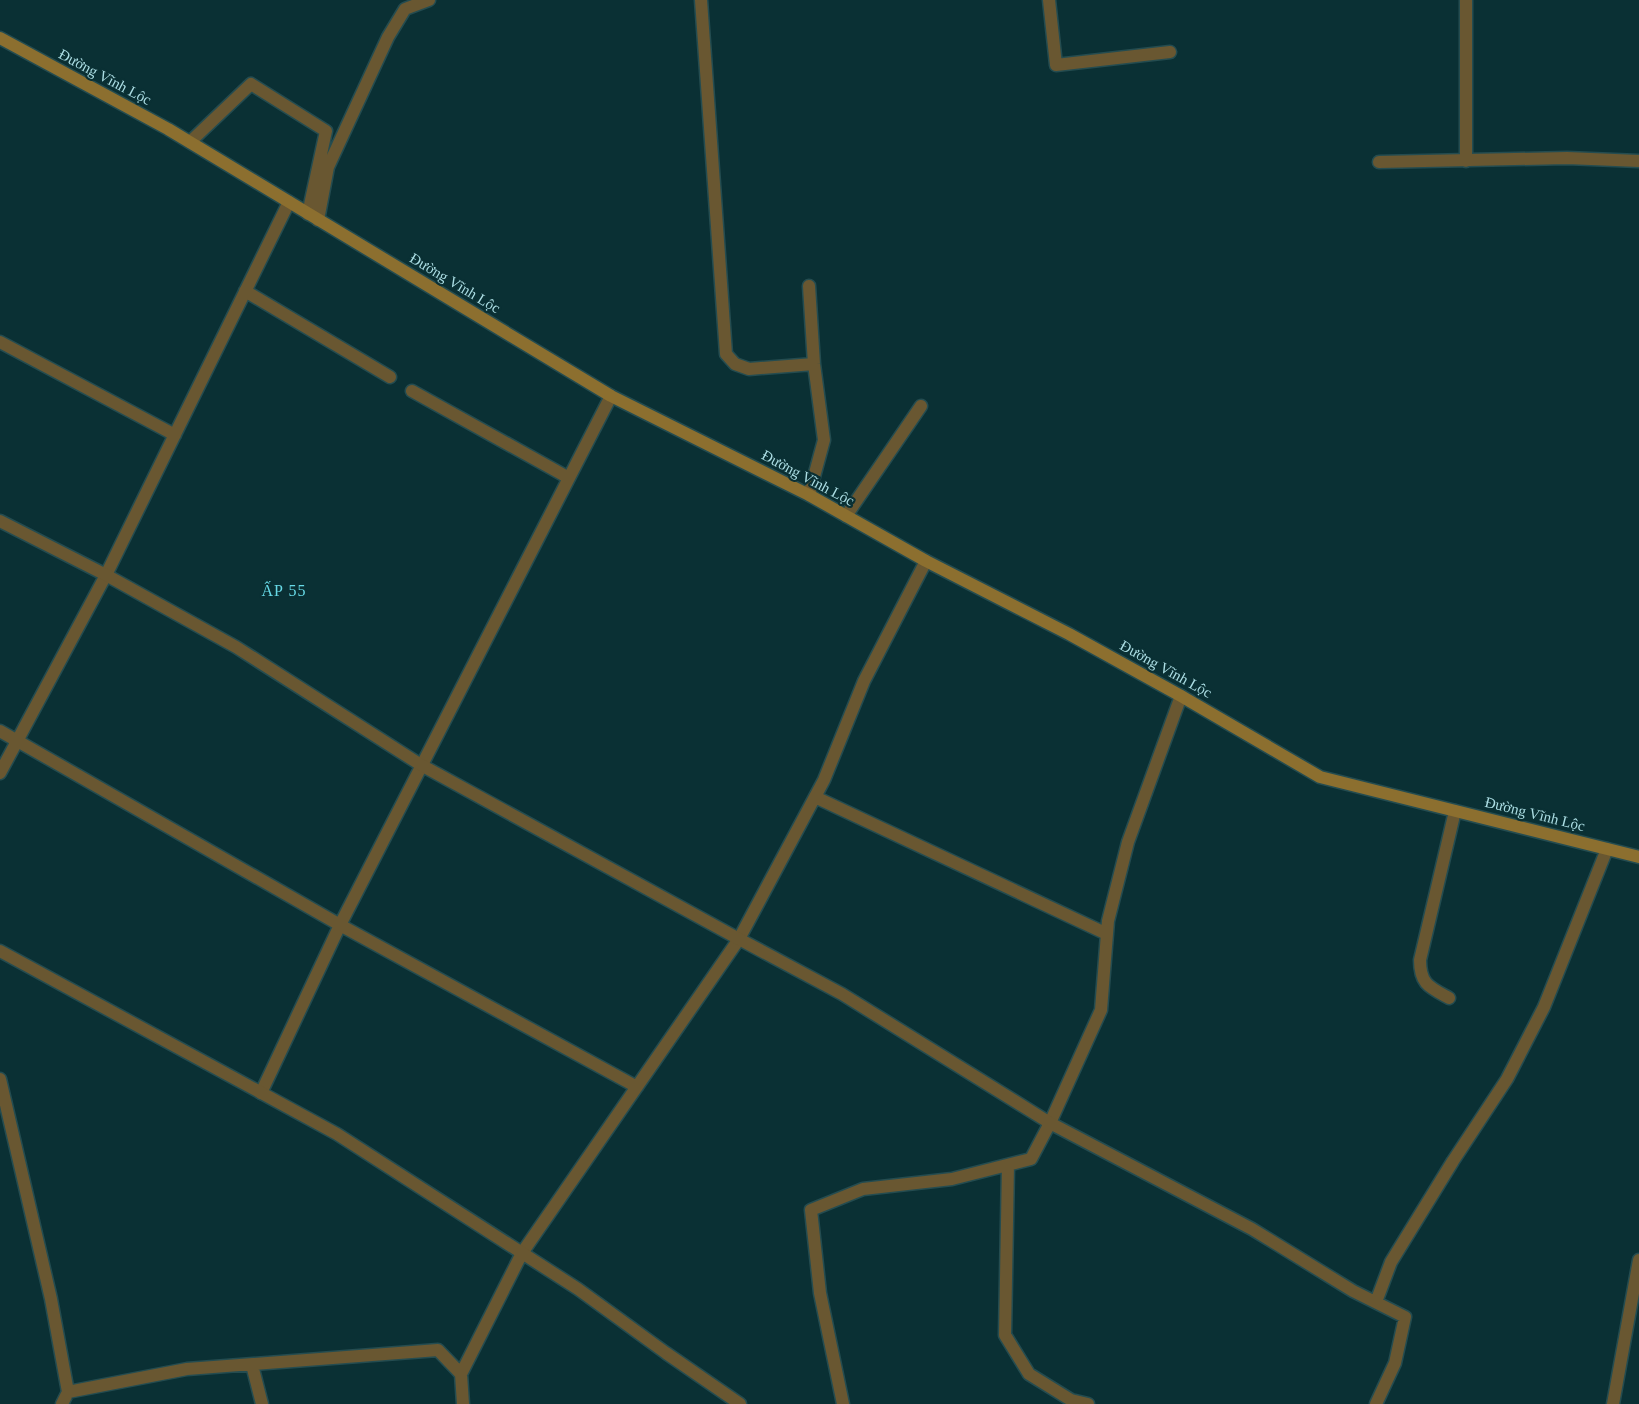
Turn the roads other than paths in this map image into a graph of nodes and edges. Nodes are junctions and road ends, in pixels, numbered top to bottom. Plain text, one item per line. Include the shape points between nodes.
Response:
1 (429, 0) edge
2 (701, 0) edge
3 (1049, 0) edge
4 (1466, 0) edge
5 (0, 38) edge
6 (1170, 52) dead end
7 (190, 142) junction
8 (1466, 160) junction
9 (1639, 161) edge
10 (1379, 162) dead end
11 (289, 202) junction
12 (313, 217) junction
13 (809, 286) dead end
14 (245, 291) junction
15 (0, 342) edge
16 (814, 364) junction
17 (390, 377) dead end
18 (412, 392) dead end
19 (611, 396) junction
20 (921, 406) dead end
21 (175, 435) junction
22 (569, 478) junction
23 (808, 495) junction
24 (846, 516) junction
25 (0, 521) edge
26 (926, 562) junction
27 (106, 575) junction
28 (1181, 696) junction
29 (0, 731) edge
30 (18, 740) junction
31 (421, 764) junction
32 (0, 773) edge
33 (815, 797) junction
34 (1455, 811) junction
35 (1607, 849) junction
36 (1639, 857) edge
37 (340, 925) junction
38 (1107, 934) junction
39 (739, 939) junction
40 (0, 951) edge
41 (1449, 998) dead end
42 (0, 1079) edge
43 (637, 1087) junction
44 (261, 1093) junction
45 (1050, 1123) junction
46 (1008, 1165) junction
47 (522, 1252) junction
48 (1639, 1260) edge
49 (1376, 1302) junction
50 (252, 1365) junction
51 (461, 1374) junction
52 (65, 1398) edge
53 (1071, 1402) edge
54 (262, 1404) edge
55 (463, 1404) edge
56 (740, 1404) edge
57 (844, 1404) edge
58 (1088, 1404) edge
59 (1376, 1404) edge
60 (1613, 1404) edge

1 - 12 street via 405,9 388,36 328,167
2 - 16 street via 726,354 734,364 749,369
3 - 6 street via 1056,65
4 - 8 street
5 - 7 main road, Đường Vĩnh Lộc
7 - 11 main road, Đường Vĩnh Lộc
7 - 12 street via 251,84 326,132
8 - 9 street via 1567,158
8 - 10 street
11 - 12 main road, Đường Vĩnh Lộc
11 - 14 street
12 - 19 main road, Đường Vĩnh Lộc
13 - 16 street
14 - 17 street
14 - 21 street
15 - 21 street
16 - 23 street via 824,440
18 - 22 street
19 - 22 street
19 - 23 main road, Đường Vĩnh Lộc
20 - 24 street
21 - 27 street
22 - 31 street
23 - 24 main road, Đường Vĩnh Lộc
24 - 26 main road, Đường Vĩnh Lộc
25 - 27 street
26 - 28 main road, Đường Vĩnh Lộc via 1069,634
26 - 33 street via 864,680
27 - 30 street
27 - 31 street via 236,647
28 - 34 main road, Đường Vĩnh Lộc via 1320,777
28 - 38 street via 1128,842
29 - 30 street
30 - 32 street
30 - 37 street
31 - 37 street
31 - 39 street
33 - 38 street
33 - 39 street
34 - 35 main road, Đường Vĩnh Lộc
34 - 41 street via 1420,960 1425,982
35 - 36 main road, Đường Vĩnh Lộc
35 - 49 street via 1544,1007 1507,1080 1391,1262
37 - 43 street
37 - 44 street
38 - 45 street via 1101,1010
39 - 43 street
39 - 45 street via 842,994
40 - 44 street
42 - 52 street via 51,1299
43 - 47 street
44 - 47 street via 337,1134
45 - 46 street via 1031,1159
45 - 49 street via 1252,1229
46 - 53 street via 1005,1335 1029,1374
46 - 57 street via 952,1179 863,1189 811,1210 820,1293
47 - 51 street
47 - 56 street
48 - 60 street
49 - 59 street via 1405,1317 1395,1363
50 - 51 street via 438,1350
50 - 52 street via 186,1369
50 - 54 street
51 - 55 street
53 - 58 street

